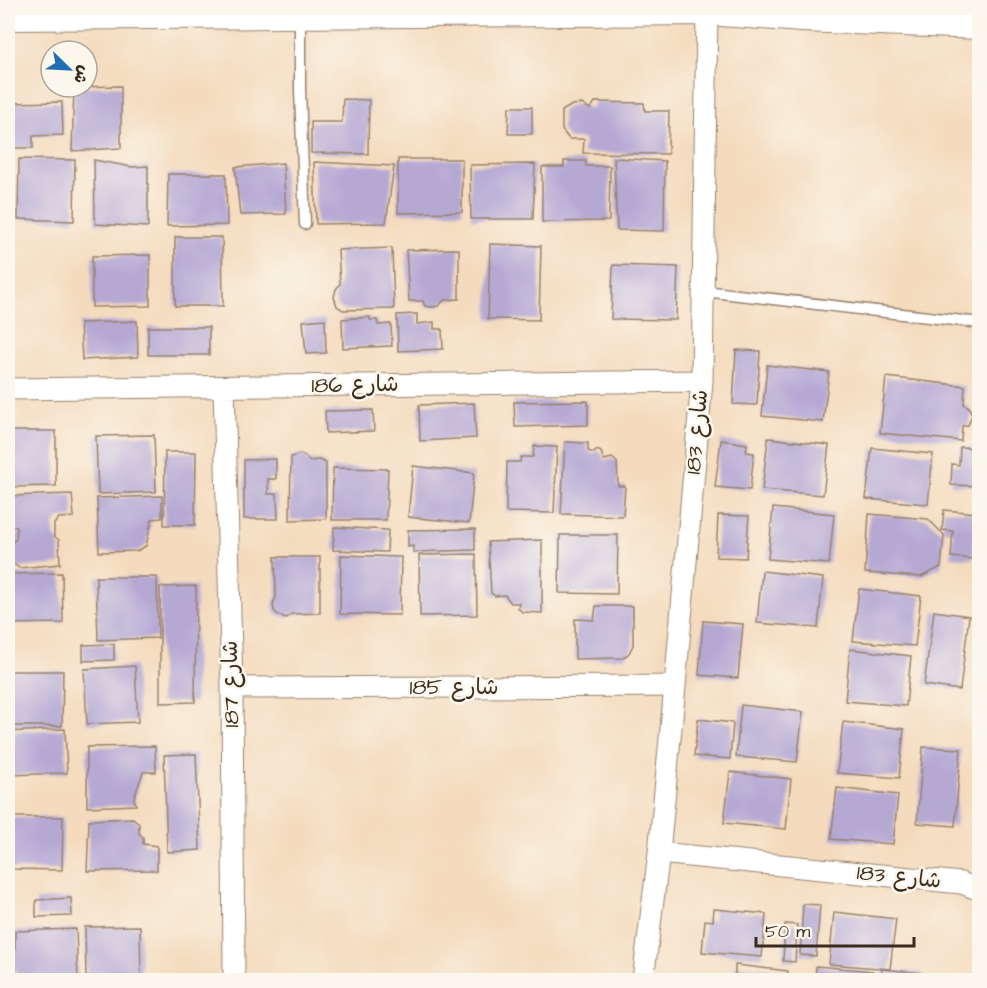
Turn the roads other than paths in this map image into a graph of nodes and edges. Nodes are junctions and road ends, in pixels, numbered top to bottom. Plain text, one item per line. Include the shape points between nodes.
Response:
1 (711, 9) edge
2 (53, 11) edge
3 (300, 13) junction
4 (8, 15) edge
5 (980, 24) edge
6 (305, 224) dead end
7 (704, 291) junction
8 (980, 322) edge
9 (702, 381) junction
10 (224, 387) junction
11 (8, 388) edge
12 (675, 686) junction
13 (232, 688) junction
14 (659, 854) junction
15 (970, 886) edge
16 (234, 981) edge
17 (643, 981) edge

1 - 3 street
1 - 5 street
1 - 7 street, شارع 183
2 - 3 street
2 - 4 street
3 - 6 lane
7 - 8 lane
7 - 9 street, شارع 183
9 - 10 street, شارع 186
9 - 12 street, شارع 183
10 - 11 street, شارع 186
10 - 13 street, شارع 187
12 - 13 street, شارع 185
12 - 14 street, شارع 183
13 - 16 street, شارع 187
14 - 15 street, شارع 183
14 - 17 street, شارع 183

